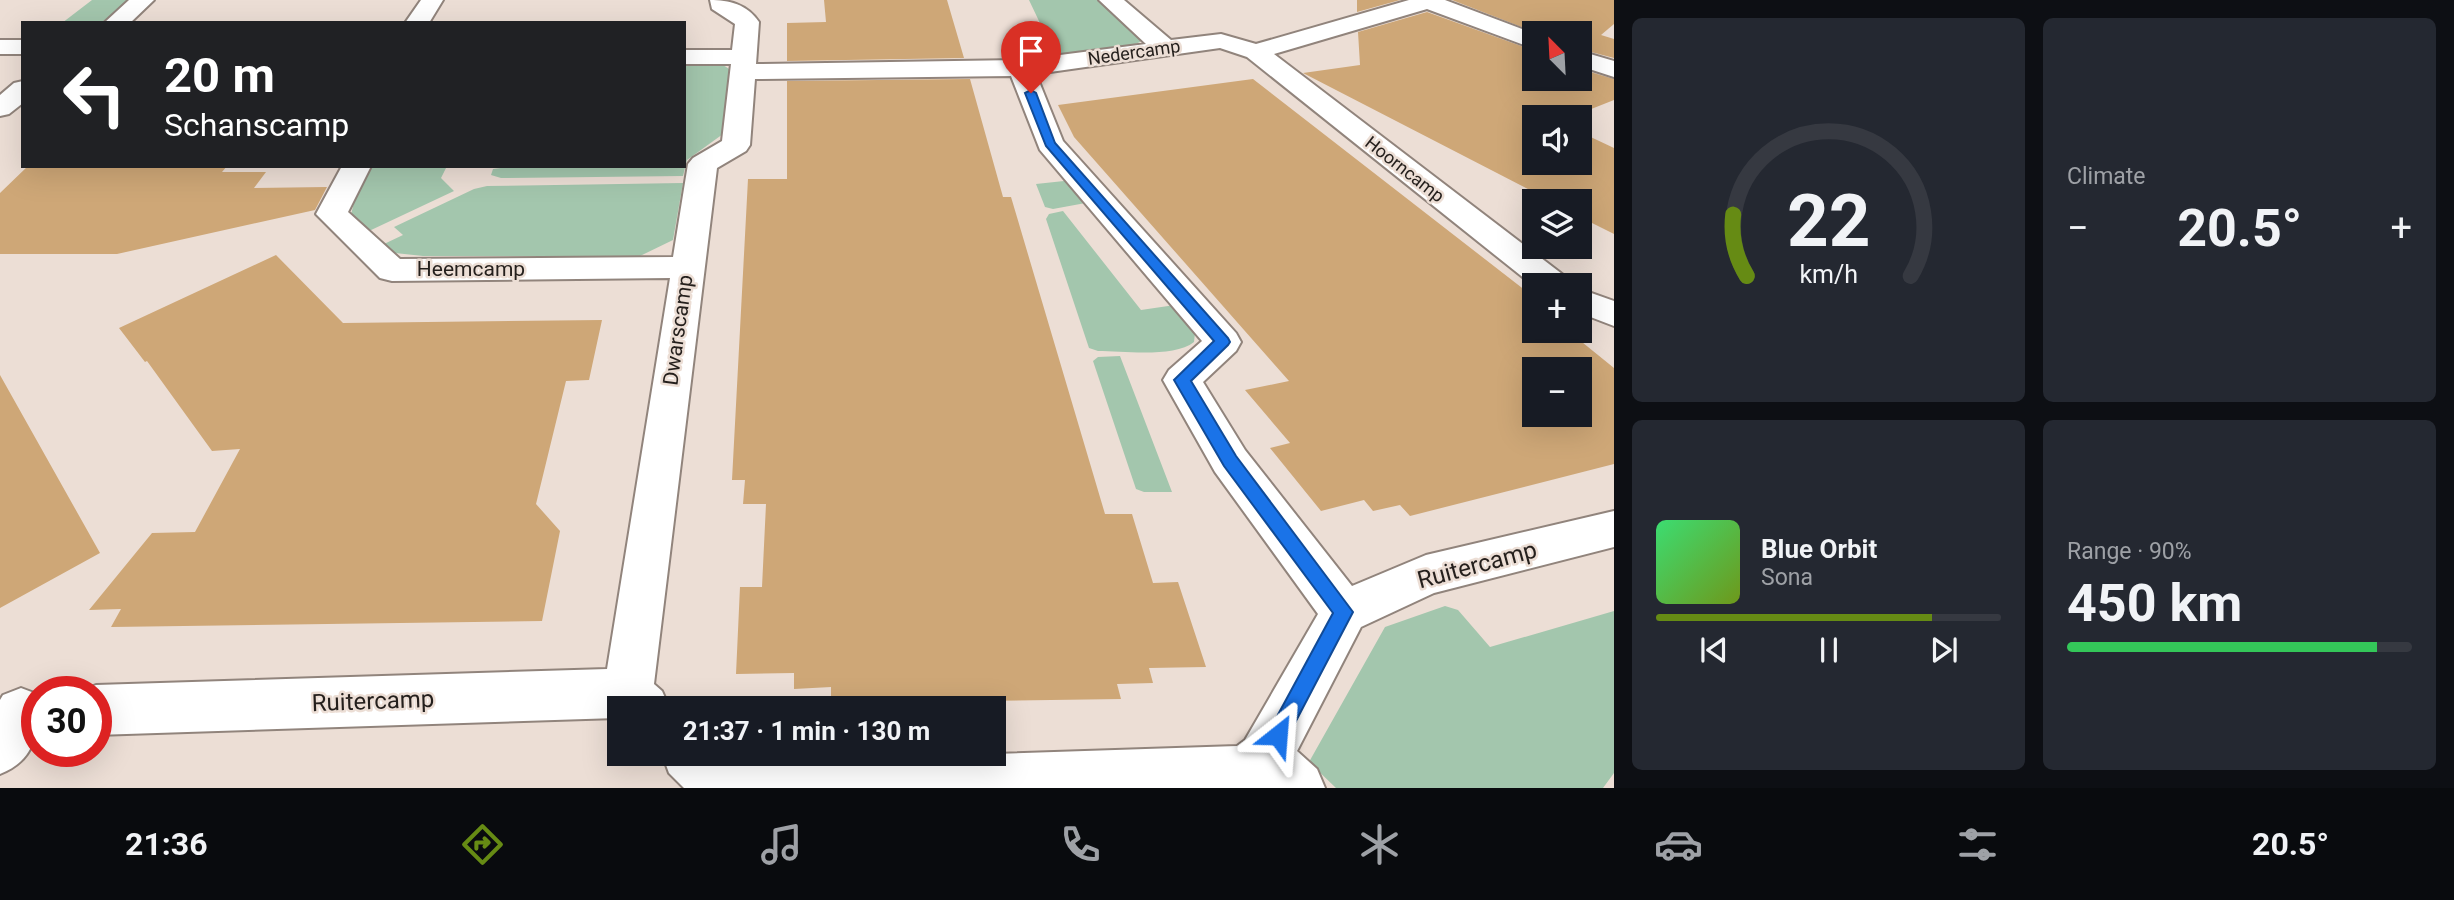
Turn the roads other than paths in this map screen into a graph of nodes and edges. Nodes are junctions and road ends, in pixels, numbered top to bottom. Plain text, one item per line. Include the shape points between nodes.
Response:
1 (143, 0) edge
2 (432, 0) edge
3 (721, 0) edge
4 (1110, 0) edge
5 (1432, 1) edge
6 (118, 21) edge
7 (419, 21) edge
8 (1522, 37) edge
9 (0, 47) edge
10 (21, 47) edge
11 (1164, 47) junction
12 (1256, 52) junction
13 (686, 57) edge
14 (1592, 62) edge
15 (742, 64) junction
16 (1021, 68) junction
17 (1614, 69) edge
18 (21, 91) edge
19 (0, 108) edge
20 (356, 168) edge
21 (687, 267) junction
22 (1539, 273) edge
23 (1592, 305) edge
24 (1614, 314) edge
25 (1614, 529) edge
26 (1344, 612) junction
27 (637, 696) edge
28 (607, 701) edge
29 (112, 710) edge
30 (1281, 774) edge
31 (708, 776) edge

1 - 6 street
2 - 7 street
3 - 15 street, Dwarscamp via 720,4 747,22
4 - 11 street
5 - 8 street
5 - 12 street
9 - 10 street
11 - 12 street, Nedercamp via 1221,41
11 - 16 street, Nedercamp
12 - 22 street, Hoorncamp
13 - 15 street
14 - 17 street
15 - 16 street, Nedercamp
15 - 21 street, Dwarscamp via 736,145 703,164
16 - 26 street via 1050,144 1223,342 1182,380 1230,461
18 - 19 street
20 - 21 street, Heemcamp via 332,214 392,270
21 - 27 street, Dwarscamp
23 - 24 street
25 - 26 street, Ruitercamp via 1426,575
26 - 30 street
28 - 29 street, Ruitercamp
30 - 31 street

